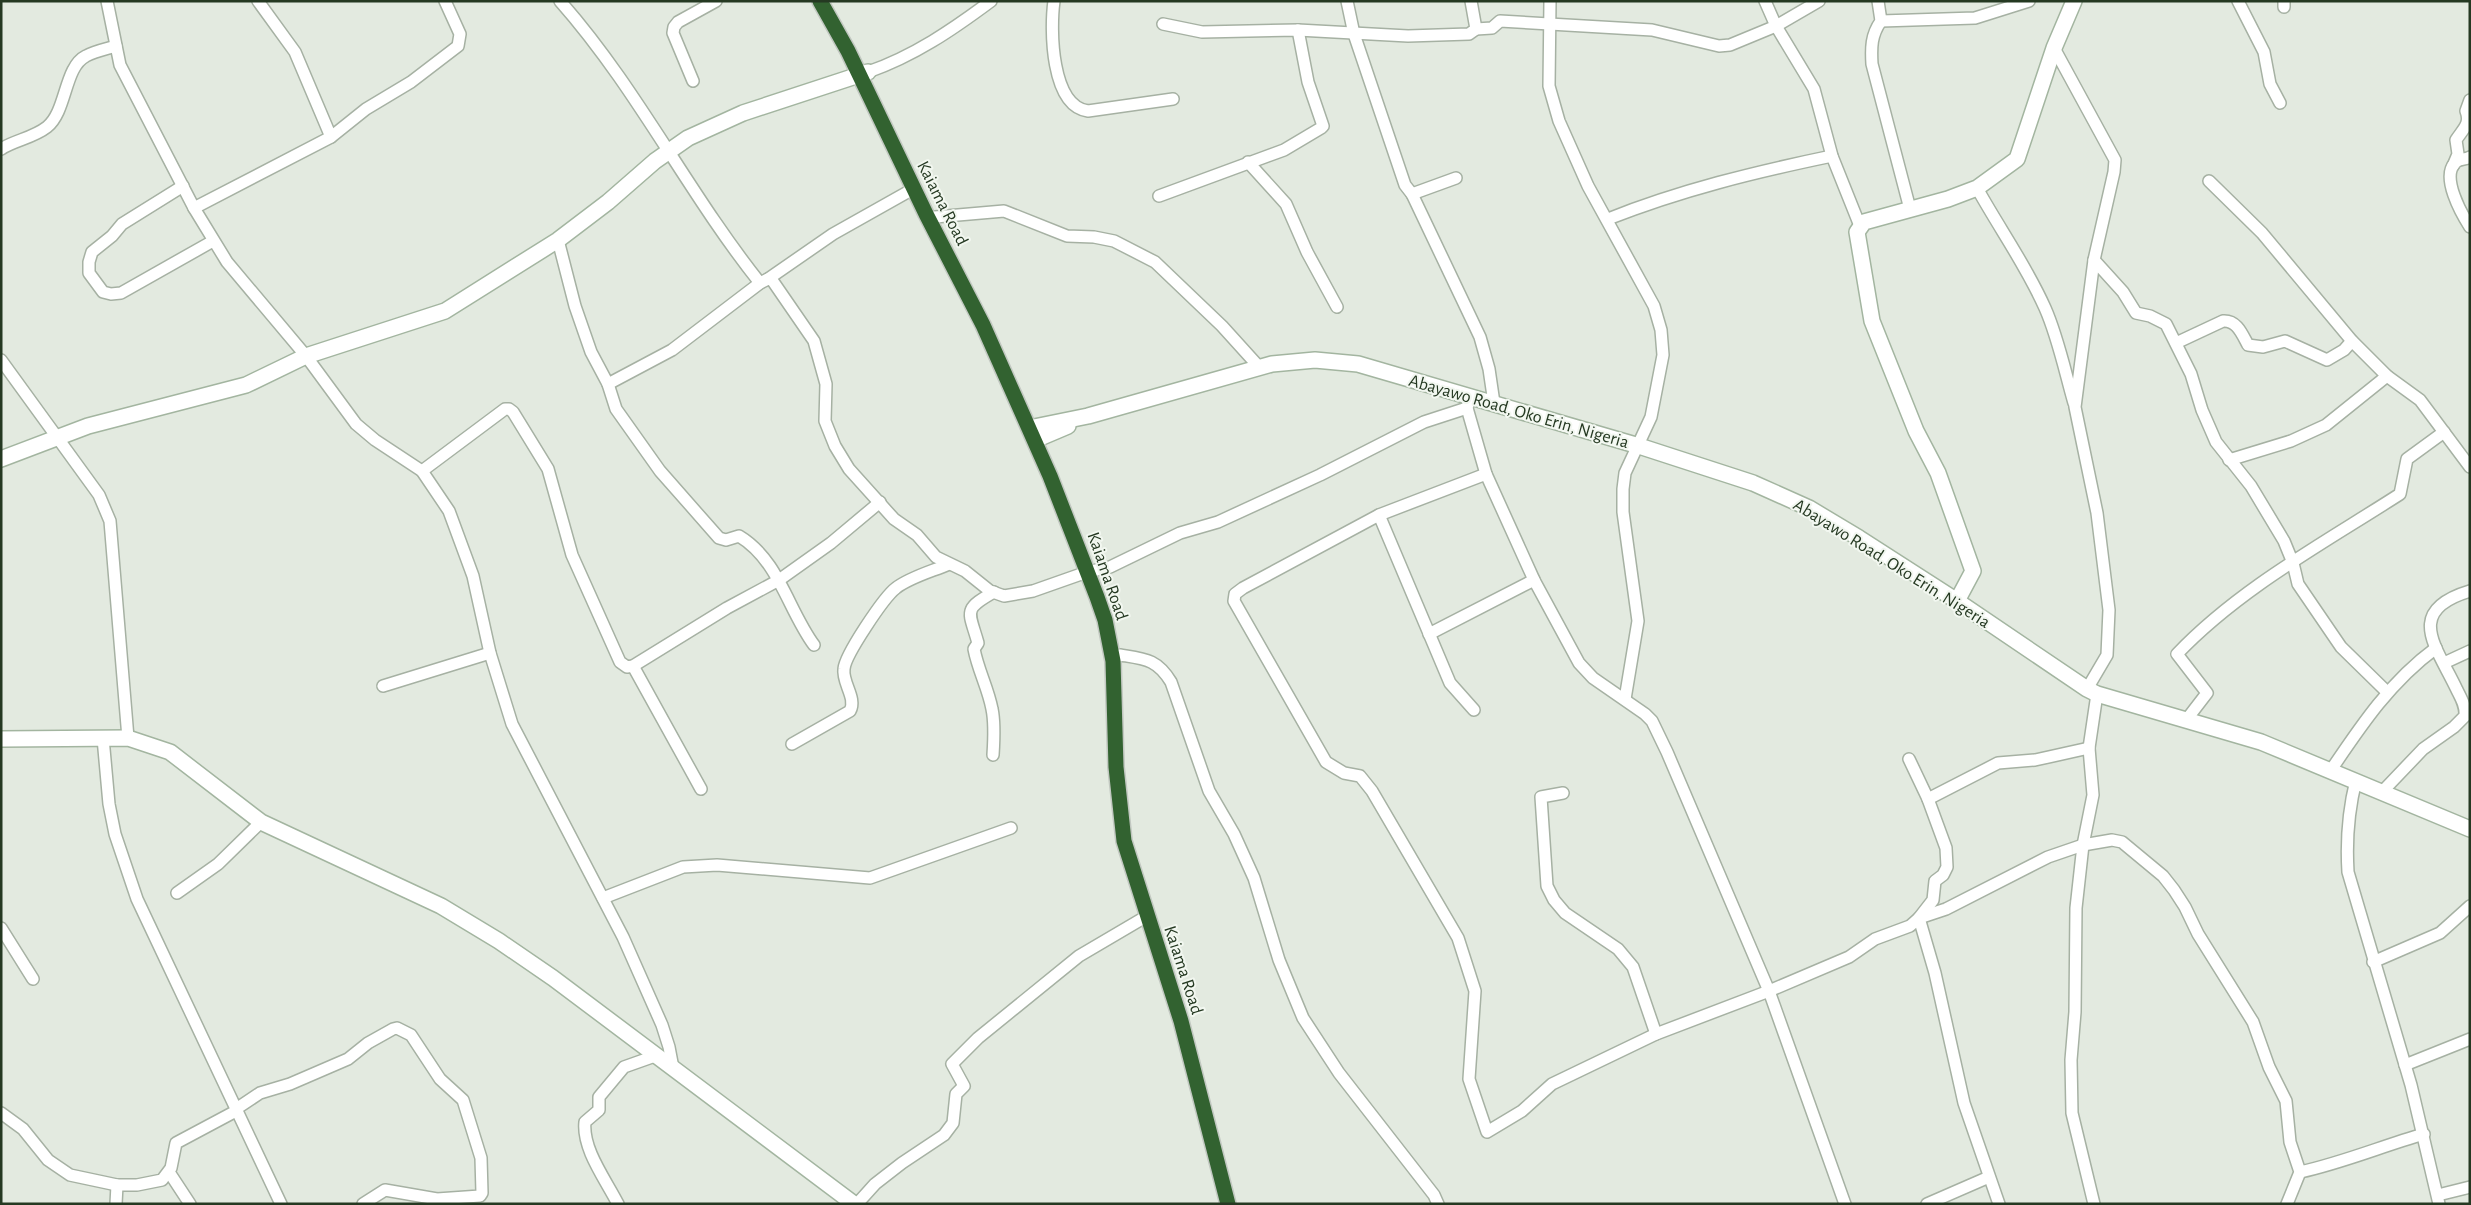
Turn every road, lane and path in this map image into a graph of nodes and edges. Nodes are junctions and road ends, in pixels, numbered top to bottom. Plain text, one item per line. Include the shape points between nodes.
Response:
1 (107, 1) edge
2 (258, 1) edge
3 (446, 1) edge
4 (560, 1) edge
5 (716, 1) edge
6 (820, 1) edge
7 (830, 1) edge
8 (991, 1) edge
9 (1054, 1) edge
10 (1347, 1) edge
11 (1471, 1) edge
12 (1550, 1) edge
13 (1765, 1) edge
14 (1820, 1) edge
15 (1878, 1) edge
16 (2029, 1) edge
17 (2238, 1) edge
18 (2070, 4) edge
19 (1881, 21) junction
20 (1163, 24) dead end
21 (1551, 24) junction
22 (1776, 26) junction
23 (1476, 29) junction
24 (1298, 30) junction
25 (1354, 34) junction
26 (116, 46) junction
27 (2054, 48) junction
28 (864, 74) junction
29 (693, 81) dead end
30 (1173, 99) dead end
31 (2470, 100) edge
32 (2280, 103) dead end
33 (331, 137) junction
34 (1, 149) edge
35 (670, 150) junction
36 (1832, 156) junction
37 (2470, 157) edge
38 (1248, 162) junction
39 (2452, 168) junction
40 (1456, 178) dead end
41 (2209, 181) dead end
42 (183, 186) junction
43 (1977, 188) junction
44 (913, 189) junction
45 (1412, 194) junction
46 (1159, 196) dead end
47 (194, 208) junction
48 (1910, 209) junction
49 (935, 217) junction
50 (1608, 219) junction
51 (1860, 226) junction
52 (2470, 227) edge
53 (558, 240) junction
54 (213, 241) junction
55 (2094, 260) junction
56 (764, 281) junction
57 (1337, 307) dead end
58 (2352, 341) junction
59 (2176, 343) junction
60 (306, 356) junction
61 (1, 360) edge
62 (1260, 368) junction
63 (2387, 376) junction
64 (608, 384) junction
65 (1468, 402) junction
66 (1494, 403) junction
67 (2075, 407) junction
68 (2444, 432) junction
69 (1035, 433) junction
70 (55, 437) junction
71 (1639, 446) junction
72 (1, 459) edge
73 (2229, 460) junction
74 (2468, 460) edge
75 (422, 471) junction
76 (1486, 474) junction
77 (880, 502) junction
78 (1379, 515) junction
79 (2293, 563) junction
80 (949, 564) junction
81 (1092, 571) junction
82 (779, 580) junction
83 (1534, 580) junction
84 (2470, 591) edge
85 (994, 592) junction
86 (1958, 601) junction
87 (1429, 634) junction
88 (814, 645) dead end
89 (2436, 648) junction
90 (2470, 651) edge
91 (490, 653) junction
92 (1120, 655) junction
93 (2444, 663) junction
94 (633, 666) junction
95 (384, 686) dead end
96 (2092, 692) junction
97 (2387, 692) junction
98 (1625, 699) junction
99 (1474, 710) dead end
100 (2187, 720) junction
101 (103, 738) junction
102 (128, 738) junction
103 (1, 739) edge
104 (792, 744) dead end
105 (2089, 748) junction
106 (993, 755) dead end
107 (1910, 759) dead end
108 (2331, 770) junction
109 (2356, 780) junction
110 (701, 789) dead end
111 (1563, 792) dead end
112 (2381, 793) junction
113 (1928, 799) junction
114 (261, 822) junction
115 (1011, 828) dead end
116 (2470, 830) edge
117 (2084, 844) junction
118 (177, 893) dead end
119 (603, 898) junction
120 (2470, 906) edge
121 (1147, 916) junction
122 (1919, 918) junction
123 (1, 928) edge
124 (2373, 962) junction
125 (33, 979) dead end
126 (1769, 991) junction
127 (1656, 1034) junction
128 (2470, 1039) edge
129 (655, 1056) junction
130 (2405, 1065) junction
131 (673, 1068) junction
132 (236, 1110) junction
133 (1, 1113) edge
134 (2424, 1134) junction
135 (170, 1172) junction
136 (2300, 1172) junction
137 (1989, 1178) junction
138 (117, 1185) junction
139 (2470, 1187) edge
140 (2439, 1200) edge
141 (851, 1203) edge
142 (116, 1204) edge
143 (190, 1204) edge
144 (281, 1204) edge
145 (363, 1204) edge
146 (618, 1204) edge
147 (1228, 1204) edge
148 (1236, 1204) edge
149 (1438, 1204) edge
150 (1845, 1204) edge
151 (1927, 1204) edge
152 (1999, 1204) edge
153 (2094, 1204) edge
154 (2287, 1204) edge

1 - 26 street
2 - 33 street via 295,52
3 - 33 street via 460,34 458,46
4 - 35 street via 585,29
5 - 29 street via 674,27 673,33
6 - 28 highway, Kaiama Road
7 - 28 highway, Kaiama Road
8 - 28 street via 919,51
9 - 30 street via 1054,62 1062,92 1082,111
10 - 25 street
11 - 23 street
12 - 21 street
13 - 22 street
14 - 22 street
15 - 19 street
16 - 19 street via 1975,18
17 - 32 street via 2264,52 2270,84
18 - 27 street
19 - 48 street via 1875,29 1871,47 1872,64
20 - 24 street via 1202,32
21 - 22 street via 1652,30 1719,46 1735,44
21 - 23 street via 1500,21 1492,28
21 - 50 street via 1549,86 1559,121 1588,186
22 - 36 street via 1814,88
23 - 25 street via 1469,34
24 - 25 street
24 - 38 street via 1308,82 1323,126 1284,150
25 - 45 street via 1405,185
26 - 34 street via 80,60 48,126
26 - 42 street via 120,65
27 - 43 street via 2017,160
27 - 55 street via 2114,160
28 - 35 street via 743,113 688,138
28 - 44 highway, Kaiama Road
28 - 49 highway, Kaiama Road
31 - 39 street via 2466,111 2468,124 2456,140 2458,154
33 - 47 street
35 - 53 street
35 - 56 street via 725,239
36 - 50 street via 1740,175 1653,201
36 - 51 street
37 - 39 street via 2459,160
38 - 46 street
38 - 57 street via 1286,204
39 - 52 street via 2456,203
40 - 45 street
41 - 58 street via 2262,233
42 - 47 street
42 - 54 street via 122,224 92,252 89,273 102,292 121,293
43 - 48 street
43 - 67 street via 2019,255 2046,309
44 - 56 street via 833,234
44 - 69 highway, Kaiama Road
45 - 66 street via 1480,337
47 - 54 street
48 - 51 street
49 - 62 street via 1004,211 1067,236 1114,242 1154,262 1222,326
49 - 69 highway, Kaiama Road via 974,288
50 - 71 street via 1654,306 1661,330 1663,354 1653,408
51 - 86 street via 1857,232 1872,321 1916,431 1938,473 1973,571
53 - 60 street via 445,311
53 - 64 street via 575,306 591,352
54 - 60 street
55 - 59 street via 2136,313 2166,324
55 - 67 street
56 - 64 street via 672,350
56 - 77 street via 772,280 779,288 814,341 826,384 825,421 835,446 849,469
58 - 59 street via 2328,360 2285,341 2263,347 2248,345 2230,320
58 - 63 street
59 - 73 street via 2216,442
60 - 70 street via 246,385
60 - 75 street via 356,424
61 - 70 street
62 - 65 street, Abayawo Road, Oko Erin, Nigeria via 1314,360 1358,364
62 - 69 street, Abayawo Road, Oko Erin, Nigeria
63 - 68 street via 2420,400
63 - 73 street via 2326,425 2291,441
64 - 82 street via 616,409 660,471 719,538 743,538 761,554
65 - 66 street, Abayawo Road, Oko Erin, Nigeria
65 - 76 street
65 - 81 street via 1218,522 1180,533 1110,566
66 - 71 street, Abayawo Road, Oko Erin, Nigeria
67 - 96 street via 2096,513 2110,610 2107,655
68 - 74 street
68 - 79 street via 2407,459 2400,494
69 - 81 highway, Kaiama Road
70 - 72 street
70 - 102 street via 99,495 110,521
71 - 86 street, Abayawo Road, Oko Erin, Nigeria via 1753,483 1809,508
71 - 98 street via 1625,473 1623,489 1623,512 1638,621
73 - 79 street via 2284,540
75 - 91 street via 449,511 461,539 473,576
75 - 94 street via 505,409 510,409 548,469 572,555 620,662 627,667
76 - 78 street
76 - 83 street
77 - 80 street via 936,557
77 - 82 street
78 - 87 street
78 - 127 street via 1243,588 1235,594 1234,601 1326,762 1339,771 1360,776 1372,791 1458,938 1475,991 1469,1079 1487,1132 1522,1111 1552,1084
79 - 97 street via 2298,584 2341,647
79 - 100 street via 2214,618 2177,654 2207,693
80 - 85 street via 965,571
80 - 104 street via 902,584 891,593 850,651 844,670 852,704 850,711
81 - 85 street via 1013,596
81 - 92 highway, Kaiama Road via 1114,625
81 - 121 highway, Kaiama Road via 1110,640 1121,825
82 - 88 street
82 - 94 street
83 - 87 street
83 - 98 street via 1579,663 1594,678
84 - 89 street via 2450,598 2433,612 2429,622
85 - 106 street via 977,601 969,614 978,643 974,649 977,668 993,710
86 - 96 street, Abayawo Road, Oko Erin, Nigeria
87 - 99 street via 1450,683
89 - 93 street
89 - 97 street via 2415,663
90 - 93 street
91 - 95 street
91 - 119 street via 512,724
92 - 148 highway, Kaiama Road via 1129,827 1191,1027
92 - 149 street via 1150,660 1164,670 1171,682 1209,791 1254,878 1279,960 1303,1018 1339,1073
93 - 112 street via 2463,704 2465,716 2423,749
94 - 110 street
96 - 100 street, Abayawo Road, Oko Erin, Nigeria
96 - 105 street
97 - 108 street
98 - 126 street via 1645,714 1661,740
100 - 108 street, Abayawo Road, Oko Erin, Nigeria via 2260,742
101 - 102 street
101 - 103 street
101 - 132 street via 115,834 137,899
102 - 114 street via 170,752
105 - 113 street via 2035,760 1998,763
105 - 117 street via 2093,795
107 - 113 street
108 - 109 street, Abayawo Road, Oko Erin, Nigeria
109 - 112 street, Abayawo Road, Oko Erin, Nigeria
109 - 124 street via 2348,810 2348,872
111 - 127 street via 1541,797 1547,886 1565,913 1627,958
112 - 116 street, Abayawo Road, Oko Erin, Nigeria
113 - 122 street via 1946,848 1947,867 1935,881 1933,900
114 - 118 street via 218,864
114 - 129 street via 441,906 552,978
115 - 119 street via 870,878 717,865 683,867
117 - 122 street via 2048,857 1946,909
117 - 136 street via 2112,840 2122,842 2163,876 2182,901 2198,934 2253,1022 2269,1067 2286,1101 2290,1142
117 - 153 street via 2076,908 2072,1113
119 - 131 street via 662,1026
120 - 124 street via 2440,933
121 - 141 street via 1079,956 952,1064 964,1086 956,1094 953,1123 944,1135
121 - 147 highway, Kaiama Road via 1181,1021
122 - 126 street via 1910,926 1875,938 1849,957
122 - 137 street via 1935,973 1964,1103
123 - 125 street
124 - 130 street
126 - 127 street
126 - 150 street
128 - 130 street
129 - 131 street
129 - 146 street via 624,1067 599,1097 599,1110 585,1122 588,1146
130 - 134 street
131 - 141 street
132 - 135 street via 176,1143
132 - 144 street
132 - 145 street via 260,1093 348,1059 392,1029 411,1035 440,1078 463,1100 481,1158 482,1192 480,1196 437,1199 385,1190
133 - 138 street via 23,1129 48,1160 70,1175
134 - 136 street
134 - 140 street
135 - 138 street via 162,1180
135 - 143 street
136 - 154 street
137 - 151 street
137 - 152 street
138 - 142 street
139 - 140 street

